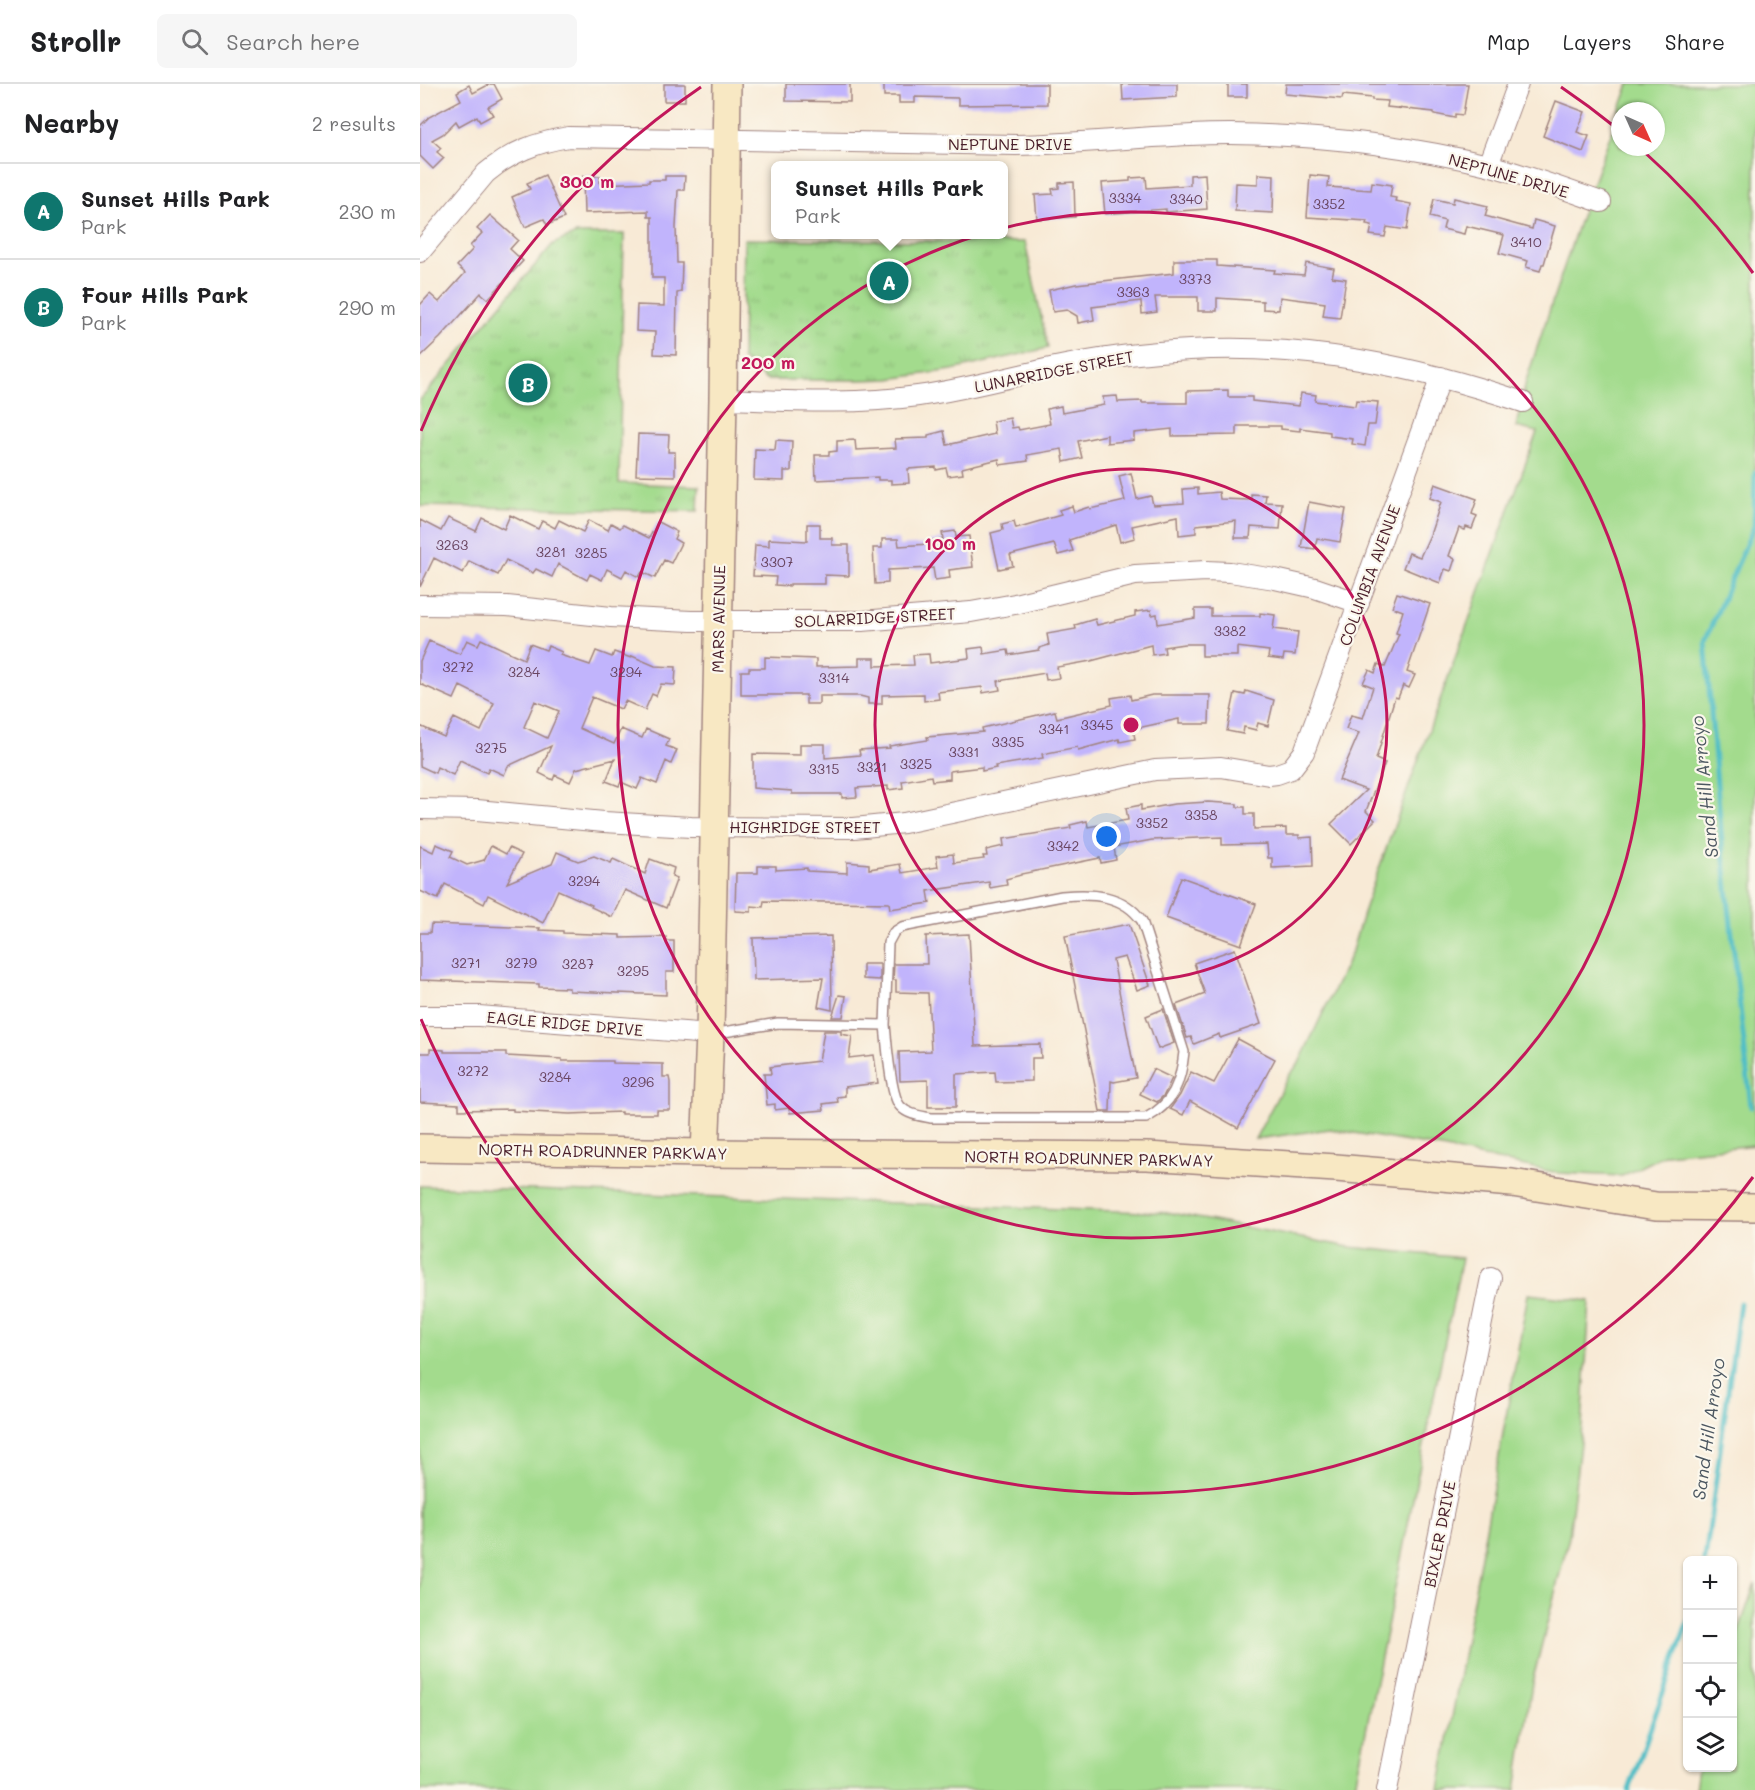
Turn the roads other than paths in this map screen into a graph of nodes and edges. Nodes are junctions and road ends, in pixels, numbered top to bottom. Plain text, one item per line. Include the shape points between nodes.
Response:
1 (727, 84) edge
2 (1518, 84) edge
3 (726, 140) junction
4 (1488, 165) junction
5 (1601, 202) dead end
6 (420, 252) edge
7 (1441, 377) junction
8 (723, 399) junction
9 (1523, 402) dead end
10 (1359, 603) junction
11 (420, 605) edge
12 (717, 621) junction
13 (1294, 773) joint
14 (420, 810) edge
15 (714, 826) junction
16 (420, 1016) edge
17 (885, 1025) junction
18 (710, 1034) junction
19 (420, 1148) edge
20 (705, 1153) junction
21 (1755, 1207) edge
22 (1491, 1278) dead end
23 (1387, 1790) edge

1 - 3 street, MARS AVENUE
2 - 4 street
3 - 4 street, NEPTUNE DRIVE via 1036,145 1204,134 1261,135 1372,144
3 - 6 street, NEPTUNE DRIVE via 569,137 539,143 511,155 486,173
3 - 8 street, MARS AVENUE
4 - 5 street, NEPTUNE DRIVE
7 - 8 street, LUNARRIDGE STREET via 1326,354 1192,349 1084,362 975,387 892,399
7 - 9 street, LUNARRIDGE STREET
7 - 10 street, COLUMBIA AVENUE
8 - 12 street, MARS AVENUE
10 - 12 street, SOLARRIDGE STREET via 1275,579 1230,572 1182,571 1135,575 950,615 862,621
10 - 13 street, COLUMBIA AVENUE
11 - 12 street, SOLARRIDGE STREET via 477,605 611,617
12 - 15 street, MARS AVENUE
13 - 15 street, HIGHRIDGE STREET via 1269,775 1221,767 1155,770 887,826
14 - 15 street, HIGHRIDGE STREET via 477,810 604,822
15 - 18 street, MARS AVENUE
16 - 18 street, EAGLE RIDGE DRIVE via 479,1016
17 - 17 lane via 894,1095 910,1113 931,1118 1146,1118 1162,1109 1182,1073 1184,1052 1142,921 1120,901 1083,894 902,927 894,932 888,943
17 - 18 lane via 778,1023
18 - 20 street, MARS AVENUE
19 - 20 street, NORTH ROADRUNNER PARKWAY
20 - 21 street, NORTH ROADRUNNER PARKWAY via 1147,1156 1512,1183 1656,1206
22 - 23 street, BIXLER DRIVE

